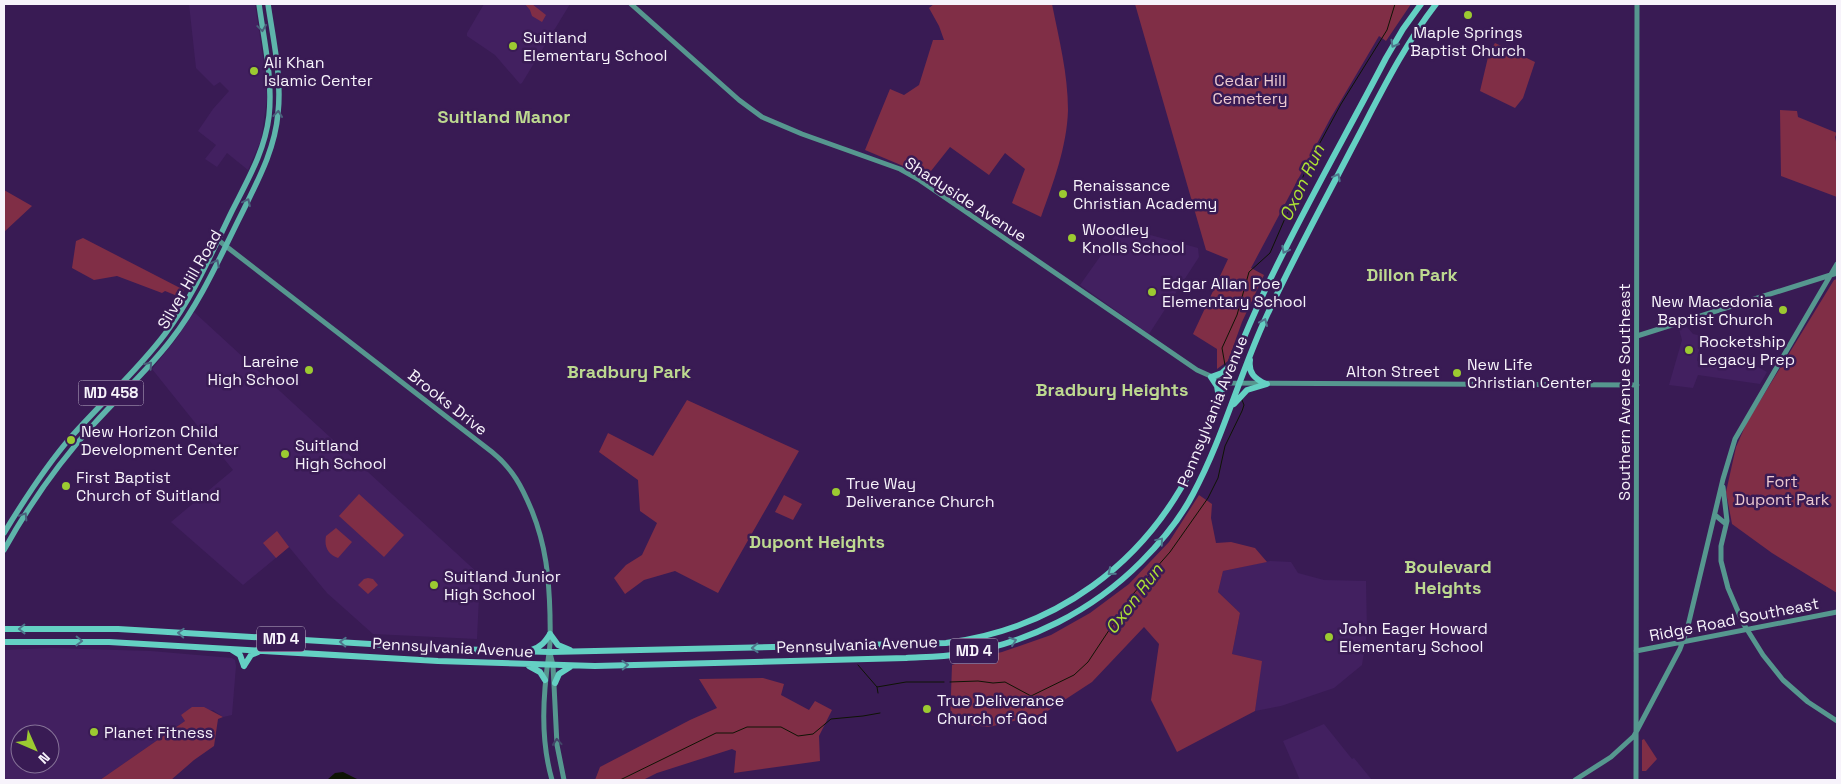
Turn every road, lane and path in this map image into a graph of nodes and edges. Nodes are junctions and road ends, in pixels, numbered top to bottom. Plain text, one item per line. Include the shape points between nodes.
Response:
1 (259, 4) edge
2 (268, 4) edge
3 (631, 4) edge
4 (1421, 4) edge
5 (1436, 4) edge
6 (1638, 4) edge
7 (218, 240) junction
8 (226, 245) junction
9 (1837, 264) edge
10 (1837, 273) edge
11 (1830, 275) junction
12 (1637, 336) junction
13 (1253, 348) junction
14 (1233, 364) junction
15 (1211, 377) junction
16 (1226, 383) junction
17 (1240, 383) junction
18 (1267, 384) junction
19 (1637, 385) junction
20 (1219, 399) junction
21 (1220, 437) junction
22 (1722, 484) junction
23 (1715, 515) junction
24 (1726, 524) junction
25 (4, 533) edge
26 (4, 550) edge
27 (1837, 612) edge
28 (4, 629) edge
29 (1746, 630) junction
30 (550, 634) junction
31 (6, 642) edge
32 (1683, 642) junction
33 (228, 649) junction
34 (266, 651) junction
35 (1636, 651) junction
36 (524, 652) junction
37 (550, 652) junction
38 (579, 652) junction
39 (526, 664) junction
40 (550, 665) junction
41 (576, 665) junction
42 (545, 680) junction
43 (555, 683) junction
44 (1837, 721) edge
45 (1637, 732) junction
46 (552, 780) edge
47 (564, 780) edge
48 (1575, 780) edge
49 (1636, 780) edge

1 -> 7 main road, Silver Hill Road / MD 458 via 269,79 268,125 256,164
8 -> 2 main road, Silver Hill Road / MD 458 via 266,162 277,124 279,86
3 - 15 street, Shadyside Avenue via 762,117 913,176
4 -> 14 highway, Pennsylvania Avenue / MD 4 via 1386,58 1286,248 1254,312
13 -> 5 highway, Pennsylvania Avenue / MD 4 via 1283,279 1350,153 1417,30
6 - 12 street, Southern Avenue Southeast
7 - 8 street, Brooks Drive
7 - 25 main road, Silver Hill Road / MD 458 via 165,334 55,457
26 -> 8 main road, Silver Hill Road / MD 458 via 61,463 179,329
8 - 30 street, Brooks Drive via 512,470 522,486 547,561
9 - 11 street
10 - 11 street
11 - 12 street
11 - 22 street via 1742,426 1731,450
12 - 19 street, Southern Avenue Southeast
13 - 17 highway, Pennsylvania Avenue / MD 4
13 - 18 highway via 1251,372
14 - 15 highway
14 - 16 highway, Pennsylvania Avenue / MD 4
15 - 16 street, Shadyside Avenue
15 - 20 highway via 1217,386
16 - 17 street, Shadyside Avenue
16 - 20 highway, Pennsylvania Avenue / MD 4
17 - 18 street, Alton Street
17 - 21 highway, Pennsylvania Avenue / MD 4
18 - 19 street, Alton Street
18 - 21 highway via 1251,388 1240,396
19 - 35 street, Southern Avenue Southeast
20 -> 38 highway, Pennsylvania Avenue / MD 4 via 1183,484 1166,513 1138,547 1074,599 1019,626 986,636 931,644
41 -> 21 highway, Pennsylvania Avenue / MD 4 via 934,657 1010,642 1082,610 1128,575 1185,508
22 - 23 street
22 - 24 street
23 - 24 street
23 - 32 street
24 - 29 street via 1721,546 1722,564
27 - 29 street, Ridge Road Southeast
36 -> 28 highway, Pennsylvania Avenue / MD 4 via 118,630
29 - 32 street, Ridge Road Southeast
29 - 44 street via 1783,680
30 - 36 highway via 539,647
30 - 37 street, Brooks Drive
30 - 38 highway via 561,647
31 -> 33 highway, Pennsylvania Avenue / MD 4 via 109,642
32 - 35 street, Ridge Road Southeast
32 - 45 street
33 - 34 highway, Pennsylvania Avenue / MD 4
33 - 34 highway via 239,654 244,666 251,655
34 - 39 highway, Pennsylvania Avenue / MD 4
35 - 45 street, Southern Avenue Southeast
36 - 37 highway, Pennsylvania Avenue / MD 4
37 - 38 highway, Pennsylvania Avenue / MD 4
37 - 40 street, Brooks Drive
39 - 40 highway, Pennsylvania Avenue / MD 4
39 - 42 highway via 539,671
40 - 41 highway, Pennsylvania Avenue / MD 4
40 - 42 street, Brooks Drive
40 - 43 street, Brooks Drive
41 - 43 highway via 561,672
42 - 46 street, Brooks Drive via 545,748
47 -> 43 street, Brooks Drive via 557,745
45 - 48 street via 1611,757
45 - 49 street, Southern Avenue Southeast

